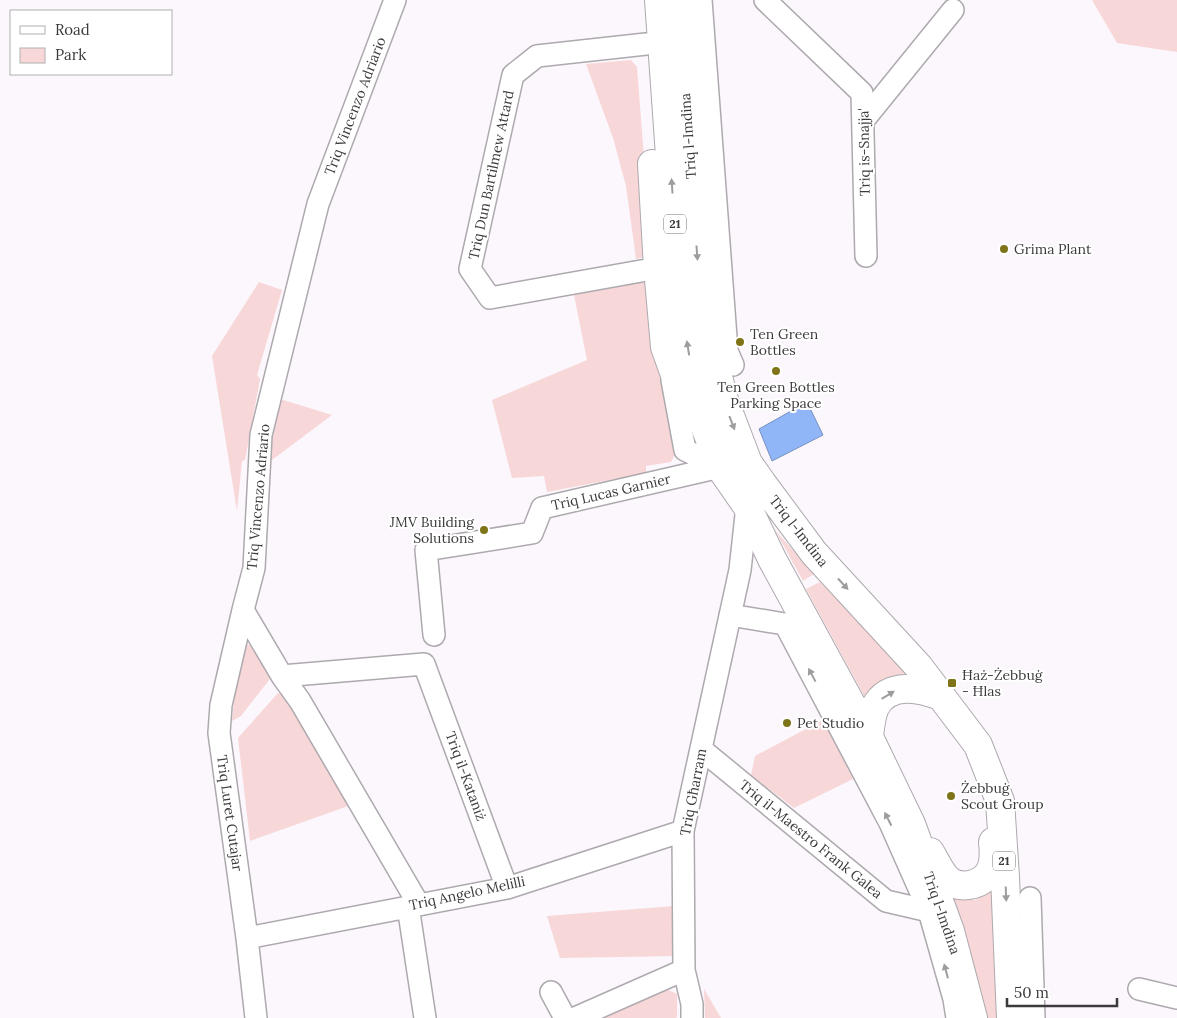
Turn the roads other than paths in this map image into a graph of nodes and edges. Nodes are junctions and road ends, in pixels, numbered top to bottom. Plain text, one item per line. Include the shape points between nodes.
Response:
1 (395, 0) edge
2 (644, 0) edge
3 (659, 0) edge
4 (679, 0) edge
5 (701, 0) edge
6 (766, 0) edge
7 (953, 10) dead end
8 (646, 44) junction
9 (863, 121) junction
10 (866, 256) dead end
11 (658, 268) junction
12 (725, 320) junction
13 (710, 342) junction
14 (733, 365) dead end
15 (716, 456) junction
16 (747, 506) junction
17 (772, 560) junction
18 (740, 570) junction
19 (243, 610) junction
20 (730, 615) junction
21 (434, 635) dead end
22 (282, 676) junction
23 (949, 706) junction
24 (869, 737) junction
25 (701, 749) junction
26 (911, 824) junction
27 (683, 831) junction
28 (507, 888) junction
29 (1030, 898) dead end
30 (414, 905) junction
31 (929, 911) junction
32 (247, 938) junction
33 (684, 970) junction
34 (1139, 989) dead end
35 (551, 992) dead end
36 (1177, 998) edge
37 (256, 1018) edge
38 (425, 1018) edge
39 (565, 1018) edge
40 (575, 1018) edge
41 (692, 1018) edge
42 (957, 1018) edge
43 (973, 1018) edge
44 (1018, 1018) edge

1 - 19 street, Triq Vincenzo Adriario via 318,204 260,435 254,568
2 - 8 highway
15 -> 3 highway, Triq l-Imdina / 21 via 697,400 684,324
4 -> 13 highway, Triq l-Imdina / 21 via 698,268
5 - 12 street
6 - 9 street, Triq is-Snajja' via 862,93
7 - 9 street
8 - 11 highway
8 - 11 street, Triq Dun Bartilmew Attard via 537,56 513,75 470,269 490,298
9 - 10 street, Triq is-Snajja'
11 - 15 highway via 665,347 684,401
12 - 13 street
12 - 14 street via 727,351
13 -> 23 highway, Triq l-Imdina / 21 via 724,400 748,463 814,553 919,667
15 - 16 highway, Triq l-Imdina / 21
15 - 21 street, Triq Lucas Garnier via 542,508 532,533 426,550
16 - 17 highway, Triq l-Imdina / 21
16 - 18 street, Triq Għarram
17 - 18 street via 750,563
17 - 24 highway, Triq l-Imdina / 21
18 - 20 street, Triq Għarram
19 - 22 street
19 - 32 street, Triq Luret Cutajar via 221,705 219,733
20 - 25 street, Triq Għarram
31 -> 20 street via 890,823 785,624
22 - 28 street, Triq il-Kataniż via 424,664
22 - 30 street via 300,701
24 -> 23 highway via 876,706 889,693 911,688 926,690
23 - 26 highway via 984,789 994,852 990,872 980,882 963,886 948,879
23 -> 44 highway, Triq l-Imdina / 21 via 978,746 1000,801
24 - 26 highway, Triq l-Imdina / 21
25 - 27 street, Triq Għarram
25 - 31 street, Triq il-Maestro Frank Galea via 886,901
26 - 43 highway, Triq l-Imdina / 21 via 950,931
27 - 28 street, Triq Angelo Melilli
27 - 33 street, Triq Għarram
28 - 30 street, Triq Angelo Melilli
29 - 44 street
30 - 32 street, Triq Angelo Melilli
30 - 38 street
42 -> 31 street
32 - 37 street, Triq Luret Cutajar
33 - 40 street
33 - 41 street, Triq Għarram
34 - 36 street
35 - 39 street

